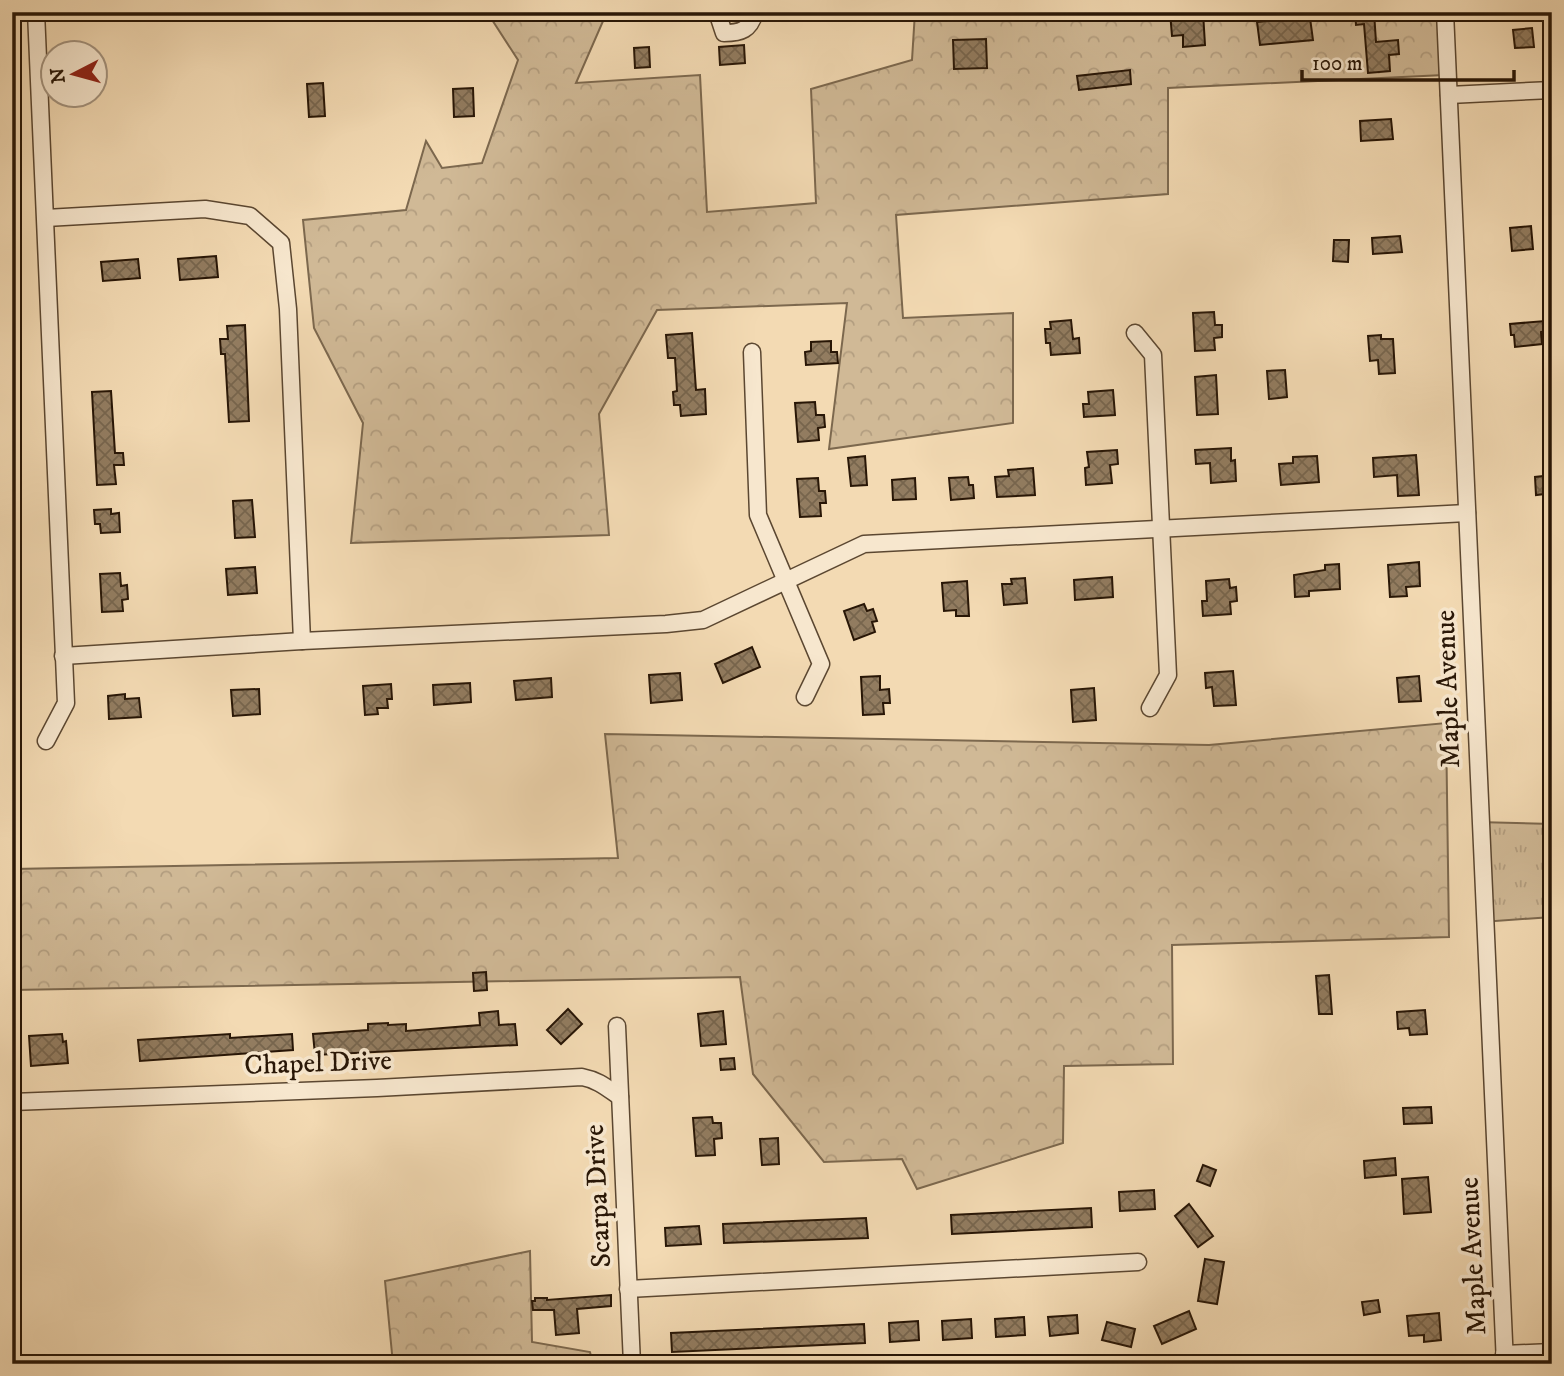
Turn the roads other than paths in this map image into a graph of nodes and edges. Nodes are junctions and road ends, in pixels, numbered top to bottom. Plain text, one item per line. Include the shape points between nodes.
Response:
1 (36, 12) edge
2 (717, 12) edge
3 (755, 12) edge
4 (1445, 12) edge
5 (1552, 90) edge
6 (1449, 95) junction
7 (46, 218) junction
8 (1135, 333) dead end
9 (752, 352) dead end
10 (1467, 513) junction
11 (1162, 529) junction
12 (786, 580) junction
13 (302, 641) junction
14 (63, 656) junction
15 (805, 697) dead end
16 (1150, 708) dead end
17 (46, 741) dead end
18 (617, 1026) dead end
19 (620, 1097) junction
20 (12, 1102) edge
21 (1138, 1262) dead end
22 (628, 1289) junction
23 (1552, 1352) edge
24 (1504, 1359) edge
25 (632, 1364) edge

1 - 7 street
2 - 3 street via 724,33 739,33 749,27
4 - 6 street, Maple Avenue
5 - 6 street
6 - 10 street, Maple Avenue
7 - 13 street via 205,209 250,216 281,243 288,309
7 - 14 street
8 - 11 street via 1153,355
9 - 12 street via 758,515
10 - 11 street
10 - 24 street, Maple Avenue
11 - 12 street via 864,544
11 - 16 street via 1168,675
12 - 13 street via 703,620
12 - 15 street via 821,664
13 - 14 street
14 - 17 street via 66,704
18 - 19 street, Scarpa Drive
19 - 20 street, Chapel Drive via 594,1079 582,1077
19 - 22 street, Scarpa Drive
21 - 22 street
22 - 25 street, Scarpa Drive
23 - 24 street

